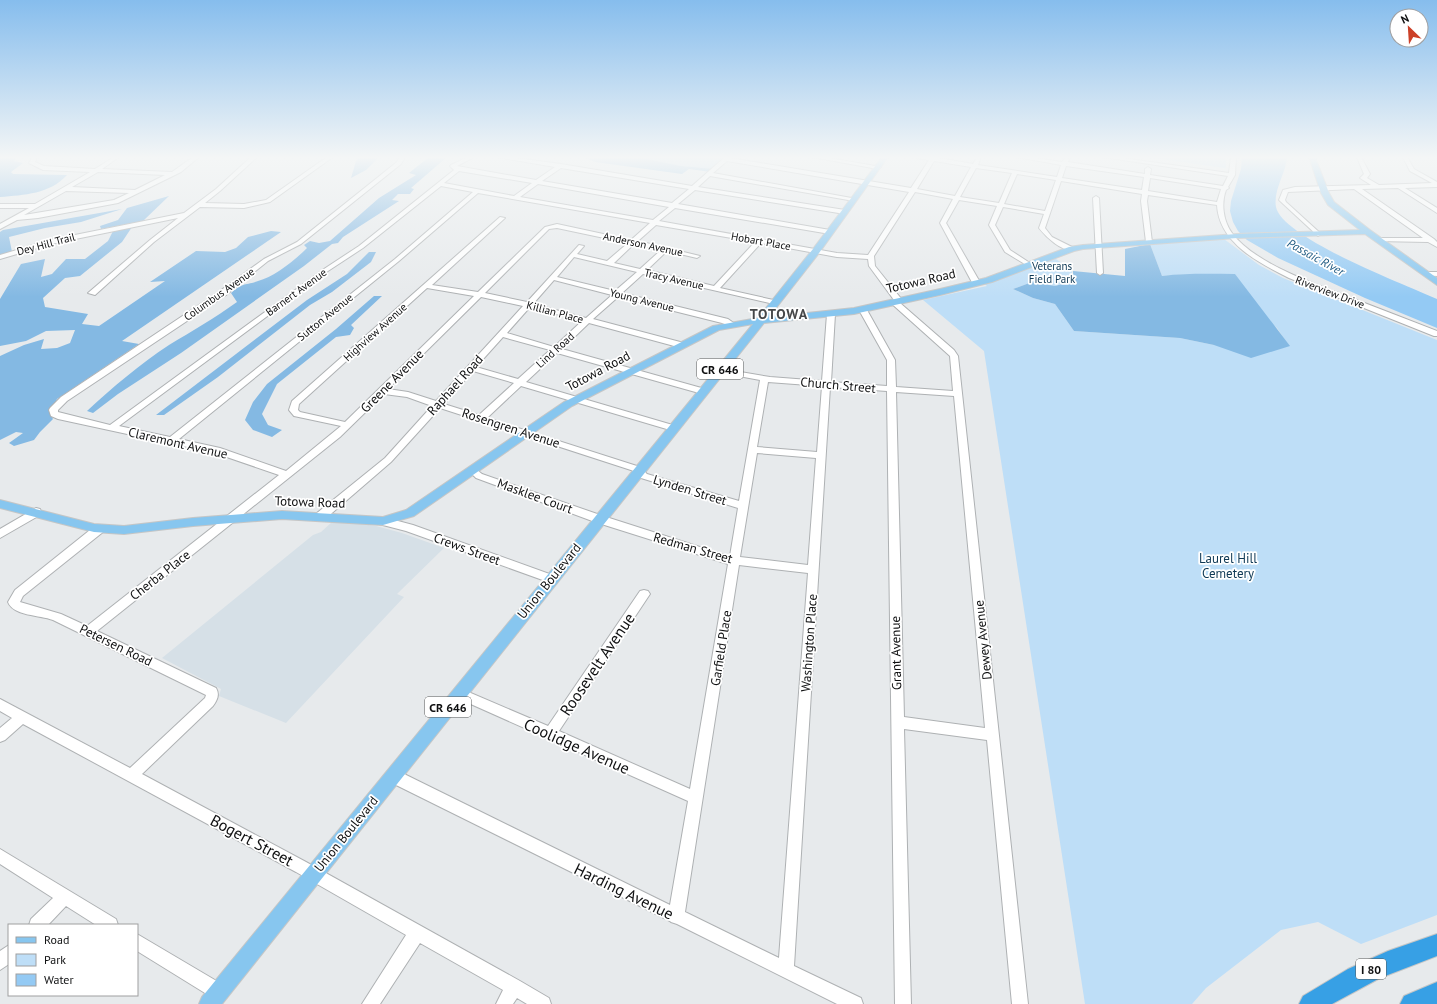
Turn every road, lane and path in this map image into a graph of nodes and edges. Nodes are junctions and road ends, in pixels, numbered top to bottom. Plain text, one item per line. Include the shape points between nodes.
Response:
1 (40, 204) edge
2 (110, 204) edge
3 (254, 204) edge
4 (347, 204) edge
5 (414, 204) edge
6 (462, 204) edge
7 (547, 204) edge
8 (668, 204) edge
9 (794, 204) edge
10 (851, 204) edge
11 (904, 204) edge
12 (953, 204) edge
13 (994, 204) edge
14 (1050, 204) edge
15 (1096, 204) edge
16 (1144, 204) edge
17 (1220, 204) edge
18 (1285, 204) edge
19 (1332, 204) edge
20 (1380, 204) edge
21 (1426, 204) edge
22 (199, 205) joint
23 (675, 205) junction
24 (1001, 205) junction
25 (0, 206) edge
26 (36, 206) junction
27 (1437, 211) edge
28 (845, 212) junction
29 (1047, 213) junction
30 (186, 215) junction
31 (16, 218) junction
32 (502, 218) dead end
33 (656, 223) junction
34 (0, 227) edge
35 (543, 232) joint
36 (830, 232) junction
37 (1367, 232) junction
38 (1318, 234) junction
39 (1236, 236) junction
40 (1378, 240) junction
41 (1434, 240) edge
42 (760, 241) junction
43 (633, 242) junction
44 (1149, 242) junction
45 (1098, 245) junction
46 (1437, 245) edge
47 (581, 246) dead end
48 (666, 249) junction
49 (1072, 249) junction
50 (816, 251) junction
51 (573, 255) junction
52 (697, 256) dead end
53 (871, 257) junction
54 (0, 258) edge
55 (608, 264) junction
56 (1030, 265) junction
57 (642, 272) junction
58 (1100, 273) dead end
59 (1426, 274) junction
60 (1437, 274) edge
61 (552, 278) junction
62 (1437, 282) edge
63 (978, 284) junction
64 (426, 286) junction
65 (715, 289) junction
66 (92, 293) dead end
67 (618, 294) junction
68 (480, 295) junction
69 (897, 302) junction
70 (775, 303) junction
71 (528, 305) junction
72 (863, 310) junction
73 (831, 314) junction
74 (588, 321) junction
75 (759, 321) junction
76 (731, 324) junction
77 (501, 334) junction
78 (1437, 334) edge
79 (681, 345) junction
80 (556, 350) junction
81 (471, 368) junction
82 (720, 370) junction
83 (630, 371) junction
84 (764, 379) junction
85 (520, 382) junction
86 (826, 384) junction
87 (892, 389) junction
88 (382, 391) junction
89 (702, 391) junction
90 (958, 394) junction
91 (576, 399) junction
92 (437, 405) junction
93 (67, 418) joint
94 (480, 419) junction
95 (348, 425) junction
96 (111, 428) junction
97 (673, 428) junction
98 (526, 433) junction
99 (171, 441) junction
100 (752, 450) junction
101 (821, 455) junction
102 (473, 470) junction
103 (638, 471) junction
104 (288, 475) junction
105 (0, 504) edge
106 (744, 506) junction
107 (36, 512) junction
108 (321, 516) junction
109 (232, 518) junction
110 (599, 519) junction
111 (383, 521) junction
112 (99, 529) junction
113 (0, 534) edge
114 (735, 561) junction
115 (814, 570) junction
116 (551, 579) junction
117 (644, 594) dead end
118 (88, 632) junction
119 (459, 693) junction
120 (0, 705) edge
121 (22, 717) junction
122 (898, 722) junction
123 (550, 734) junction
124 (993, 735) junction
125 (0, 736) edge
126 (131, 776) junction
127 (393, 776) junction
128 (696, 798) junction
129 (0, 856) edge
130 (314, 874) junction
131 (65, 897) junction
132 (676, 917) junction
133 (38, 924) edge
134 (108, 924) edge
135 (417, 933) junction
136 (138, 943) edge
137 (1437, 945) edge
138 (8, 954) edge
139 (0, 962) edge
140 (786, 971) junction
141 (514, 987) junction
142 (1437, 994) edge
143 (214, 998) edge
144 (370, 1004) edge
145 (504, 1004) edge
146 (543, 1004) edge
147 (855, 1004) edge
148 (903, 1004) edge
149 (1020, 1004) edge
150 (1311, 1004) edge
151 (1412, 1004) edge

1 - 26 street
2 - 31 street
3 - 22 street
4 - 93 street, Columbus Avenue via 299,243 266,260 223,293 59,404 53,412 57,416
5 - 96 street, Barnert Avenue via 361,247
6 - 99 street, Sutton Avenue via 403,255
7 - 33 street, Hobart Place
8 - 23 street
9 - 28 street
10 - 28 main road, Union Boulevard / CR 646
11 - 53 street
12 - 63 street via 943,224
13 - 24 street
14 - 29 street
15 - 45 street
16 - 44 street
17 - 39 street via 1227,232
18 - 38 street
19 - 37 main road
20 - 41 street
21 - 27 street
22 - 30 street
23 - 33 street
23 - 36 street
24 - 29 street
24 - 56 street via 992,225 994,230 1007,251
25 - 26 street
26 - 31 street
28 - 36 main road, Union Boulevard / CR 646
29 - 49 street via 1042,228 1044,233
30 - 54 street, Dey Hill Trail via 50,242
30 - 66 street
31 - 34 street
32 - 64 street, Highview Avenue
33 - 42 street, Hobart Place
33 - 43 street
35 - 43 street, Anderson Avenue via 549,227 562,227
35 - 68 street, Greene Avenue
36 - 50 main road, Union Boulevard / CR 646
37 - 38 main road, Totowa Road
37 - 40 main road
38 - 39 main road, Totowa Road
39 - 44 main road, Totowa Road
39 - 78 street, Riverview Drive via 1270,266 1291,277
40 - 41 street
40 - 59 main road
41 - 46 street
42 - 50 street, Hobart Place
42 - 65 street
43 - 48 street, Anderson Avenue
43 - 55 street
44 - 45 main road, Totowa Road
45 - 49 main road, Totowa Road
45 - 58 street
47 - 51 street, Raphael Road
48 - 52 street, Anderson Avenue
48 - 57 street, Lind Road
49 - 56 main road, Totowa Road
50 - 53 street, Hobart Place
50 - 70 main road, Union Boulevard / CR 646
51 - 55 street, Tracy Avenue
51 - 61 street, Raphael Road
53 - 69 street, Dewey Avenue via 872,266
55 - 57 street, Tracy Avenue
56 - 63 main road, Totowa Road
57 - 65 street, Tracy Avenue
57 - 67 street, Lind Road
59 - 60 street
59 - 62 main road
61 - 67 street, Young Avenue
61 - 71 street, Raphael Road
63 - 69 main road, Totowa Road
64 - 68 street, Killian Place
64 - 95 street, Highview Avenue via 295,403 294,410 297,414
65 - 70 street, Tracy Avenue
67 - 74 street, Lind Road
67 - 76 street, Young Avenue via 725,320
68 - 71 street, Killian Place
68 - 88 street, Greene Avenue
69 - 72 main road, Totowa Road
69 - 90 street, Dewey Avenue via 953,354
70 - 75 main road, Union Boulevard / CR 646
71 - 74 street, Killian Place
71 - 77 street, Raphael Road
72 - 73 main road, Totowa Road
72 - 87 street, Grant Avenue via 890,357
73 - 75 main road, Totowa Road
73 - 86 street, Washington Place
74 - 79 street, Killian Place
74 - 80 street, Lind Road
75 - 76 main road, Totowa Road
75 - 82 main road, Union Boulevard / CR 646
76 - 79 main road, Totowa Road via 716,328
77 - 80 street
77 - 81 street, Raphael Road
79 - 83 main road, Totowa Road
80 - 83 street
80 - 85 street, Lind Road
81 - 85 street
81 - 92 street, Raphael Road
82 - 84 street, Church Street
82 - 89 main road, Union Boulevard / CR 646
83 - 89 street
83 - 91 main road, Totowa Road
84 - 86 street, Church Street
84 - 100 street, Garfield Place
85 - 91 street
85 - 94 street, Lind Road
86 - 87 street, Church Street
86 - 101 street, Washington Place
87 - 90 street, Church Street
87 - 122 street, Grant Avenue
88 - 92 street, Rosengren Avenue via 408,395
88 - 95 street, Greene Avenue
89 - 97 main road, Union Boulevard / CR 646
90 - 124 street, Dewey Avenue
91 - 97 street
91 - 98 main road, Totowa Road
92 - 94 street, Rosengren Avenue
92 - 108 street, Raphael Road via 382,466
93 - 96 street, Claremont Avenue
94 - 98 street, Rosengren Avenue
95 - 104 street, Greene Avenue
96 - 99 street, Claremont Avenue
97 - 103 main road, Union Boulevard / CR 646
98 - 102 main road, Totowa Road
98 - 103 street, Rosengren Avenue
99 - 104 street, Claremont Avenue via 217,450
100 - 101 street
100 - 106 street, Garfield Place
101 - 115 street, Washington Place
102 - 110 street, Masklee Court via 479,476
102 - 111 main road, Totowa Road via 410,513
103 - 106 street, Lynden Street via 644,476
103 - 110 main road, Union Boulevard / CR 646
104 - 109 street, Greene Avenue
105 - 107 main road, Totowa Road
106 - 114 street, Garfield Place
107 - 112 main road, Totowa Road
107 - 113 street
108 - 109 main road, Totowa Road
108 - 111 main road, Totowa Road
109 - 112 main road, Totowa Road via 124,530
109 - 118 street, Cherba Place
110 - 114 street, Redman Street
110 - 116 main road, Union Boulevard / CR 646
111 - 116 street, Crews Street
112 - 118 street, Petersen Road via 19,593 14,602 19,608 49,614
114 - 115 street, Redman Street
114 - 128 street, Garfield Place
115 - 140 street, Washington Place
116 - 119 main road, Union Boulevard / CR 646
117 - 123 street, Roosevelt Avenue
118 - 126 street, Petersen Road via 212,692 209,702
119 - 123 street, Coolidge Avenue
119 - 127 main road, Union Boulevard / CR 646
120 - 121 street, Bogert Street
121 - 125 street
121 - 126 street, Bogert Street
122 - 124 street
122 - 148 street, Grant Avenue
123 - 128 street, Coolidge Avenue
124 - 149 street, Dewey Avenue
126 - 130 street, Bogert Street
127 - 130 main road, Union Boulevard / CR 646
127 - 132 street, Harding Avenue
128 - 132 street, Garfield Place
129 - 131 street
130 - 135 street, Bogert Street
130 - 143 main road, Union Boulevard / CR 646
131 - 133 street
131 - 134 street
132 - 140 street, Harding Avenue
135 - 141 street, Bogert Street
135 - 144 street
136 - 143 street
137 - 150 highway, I 80 via 1379,966 1348,981
138 - 139 street
140 - 147 street, Harding Avenue
141 - 145 street
141 - 146 street, Bogert Street
142 - 151 highway

